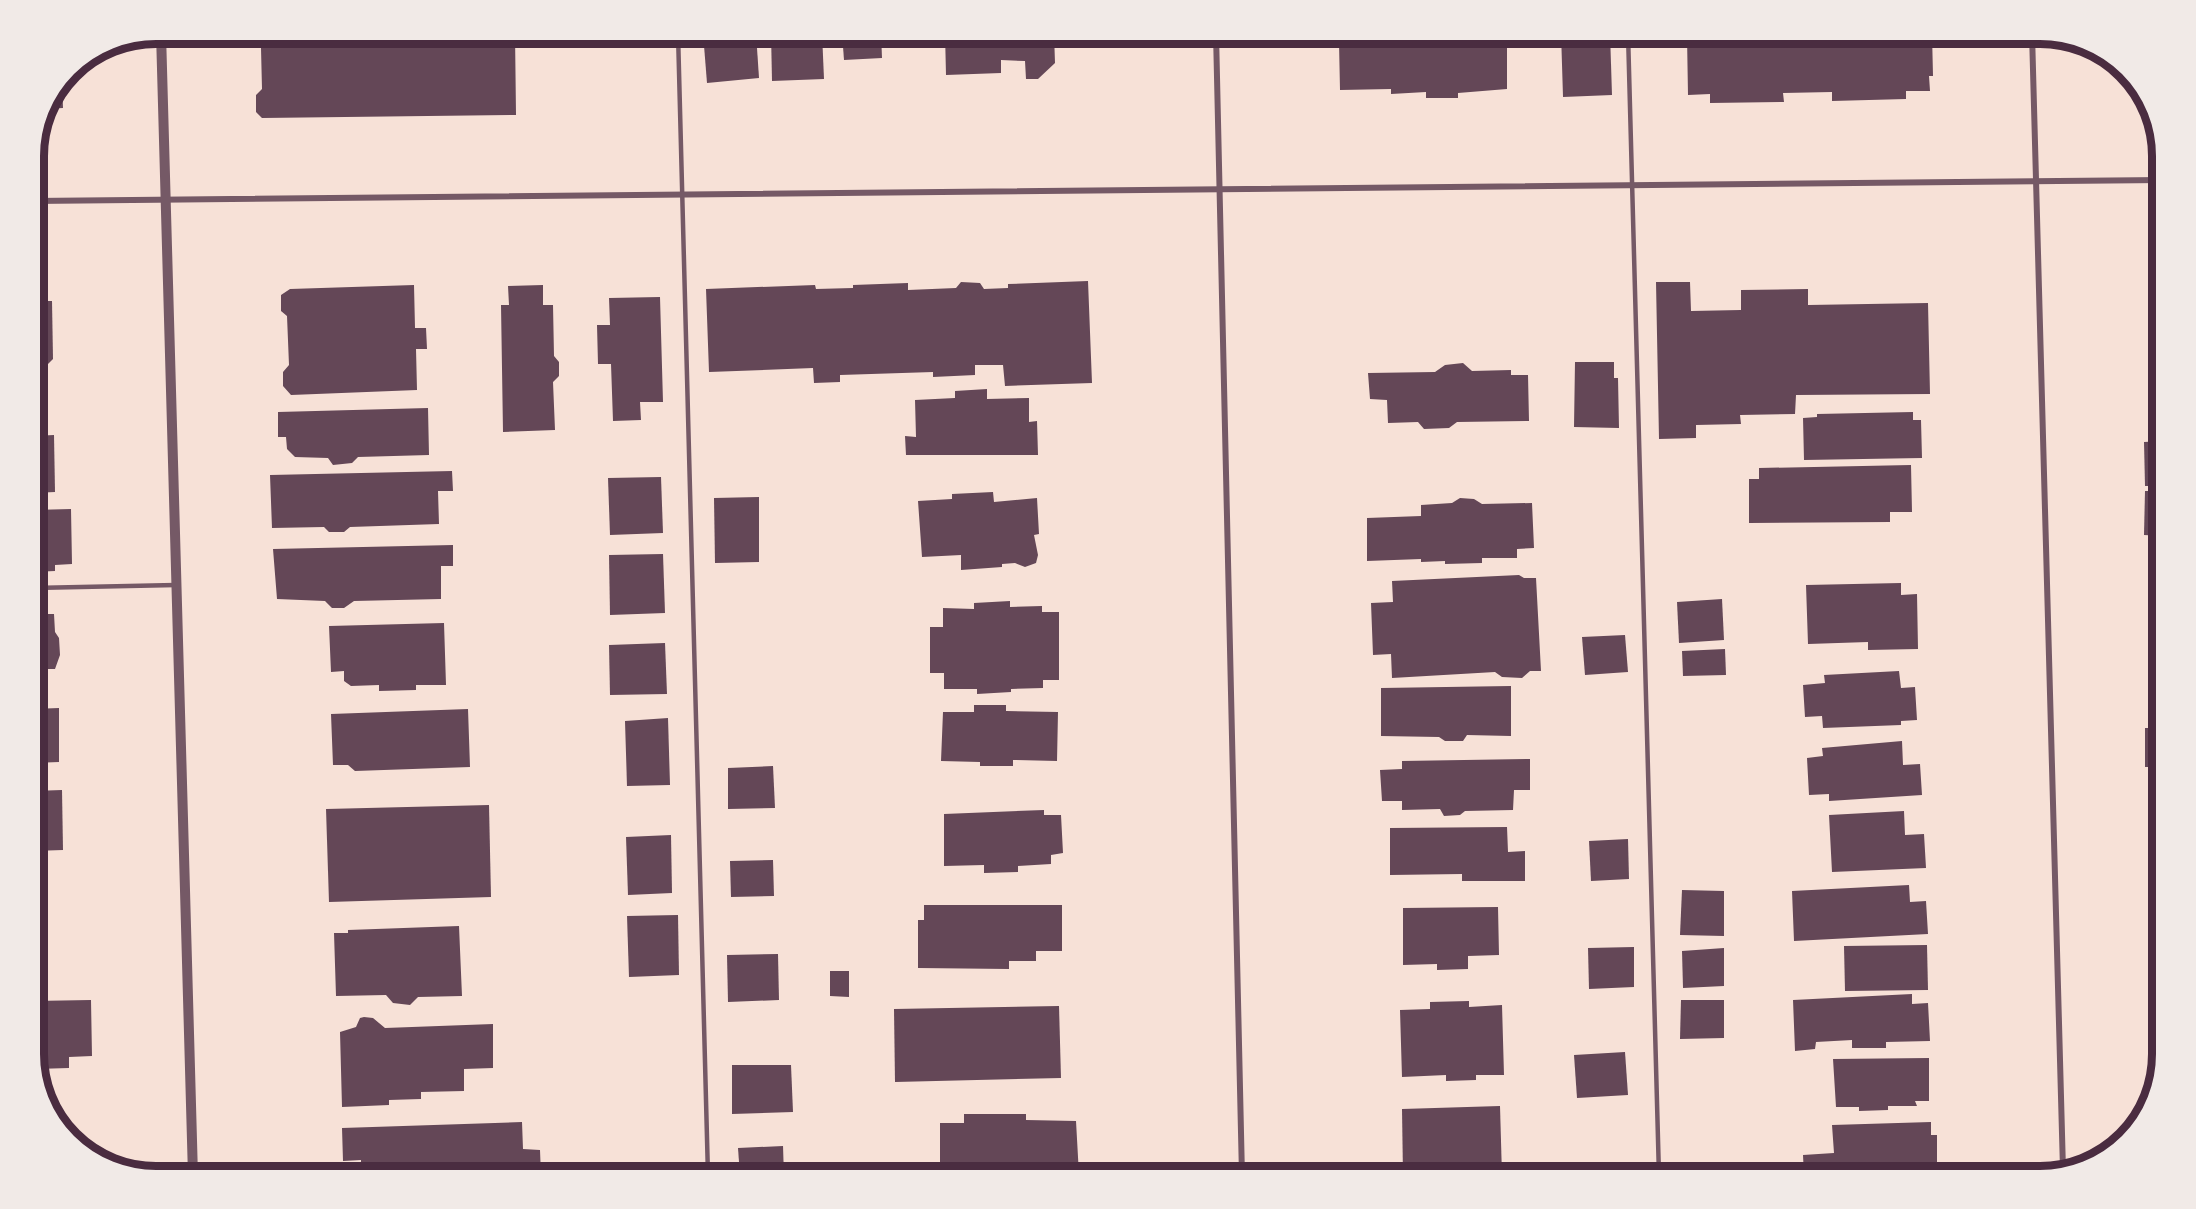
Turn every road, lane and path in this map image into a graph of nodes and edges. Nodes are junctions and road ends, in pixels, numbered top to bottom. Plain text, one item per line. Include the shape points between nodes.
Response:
1 (161, 44) edge
2 (678, 44) edge
3 (1216, 44) edge
4 (1628, 44) edge
5 (2032, 44) edge
6 (2152, 180) edge
7 (2036, 182) junction
8 (1632, 185) junction
9 (1220, 189) junction
10 (683, 195) junction
11 (166, 199) junction
12 (44, 201) edge
13 (176, 585) junction
14 (44, 588) edge
15 (2063, 1163) edge
16 (193, 1166) edge
17 (708, 1166) edge
18 (1242, 1166) edge
19 (1659, 1166) edge

1 - 11 street
2 - 10 lane
3 - 9 street
4 - 8 lane
5 - 7 street
6 - 7 street
7 - 8 street
7 - 15 street
8 - 9 street
8 - 19 lane
9 - 10 street
9 - 18 street
10 - 11 street
10 - 17 lane
11 - 12 street
11 - 13 street
13 - 14 lane
13 - 16 street

